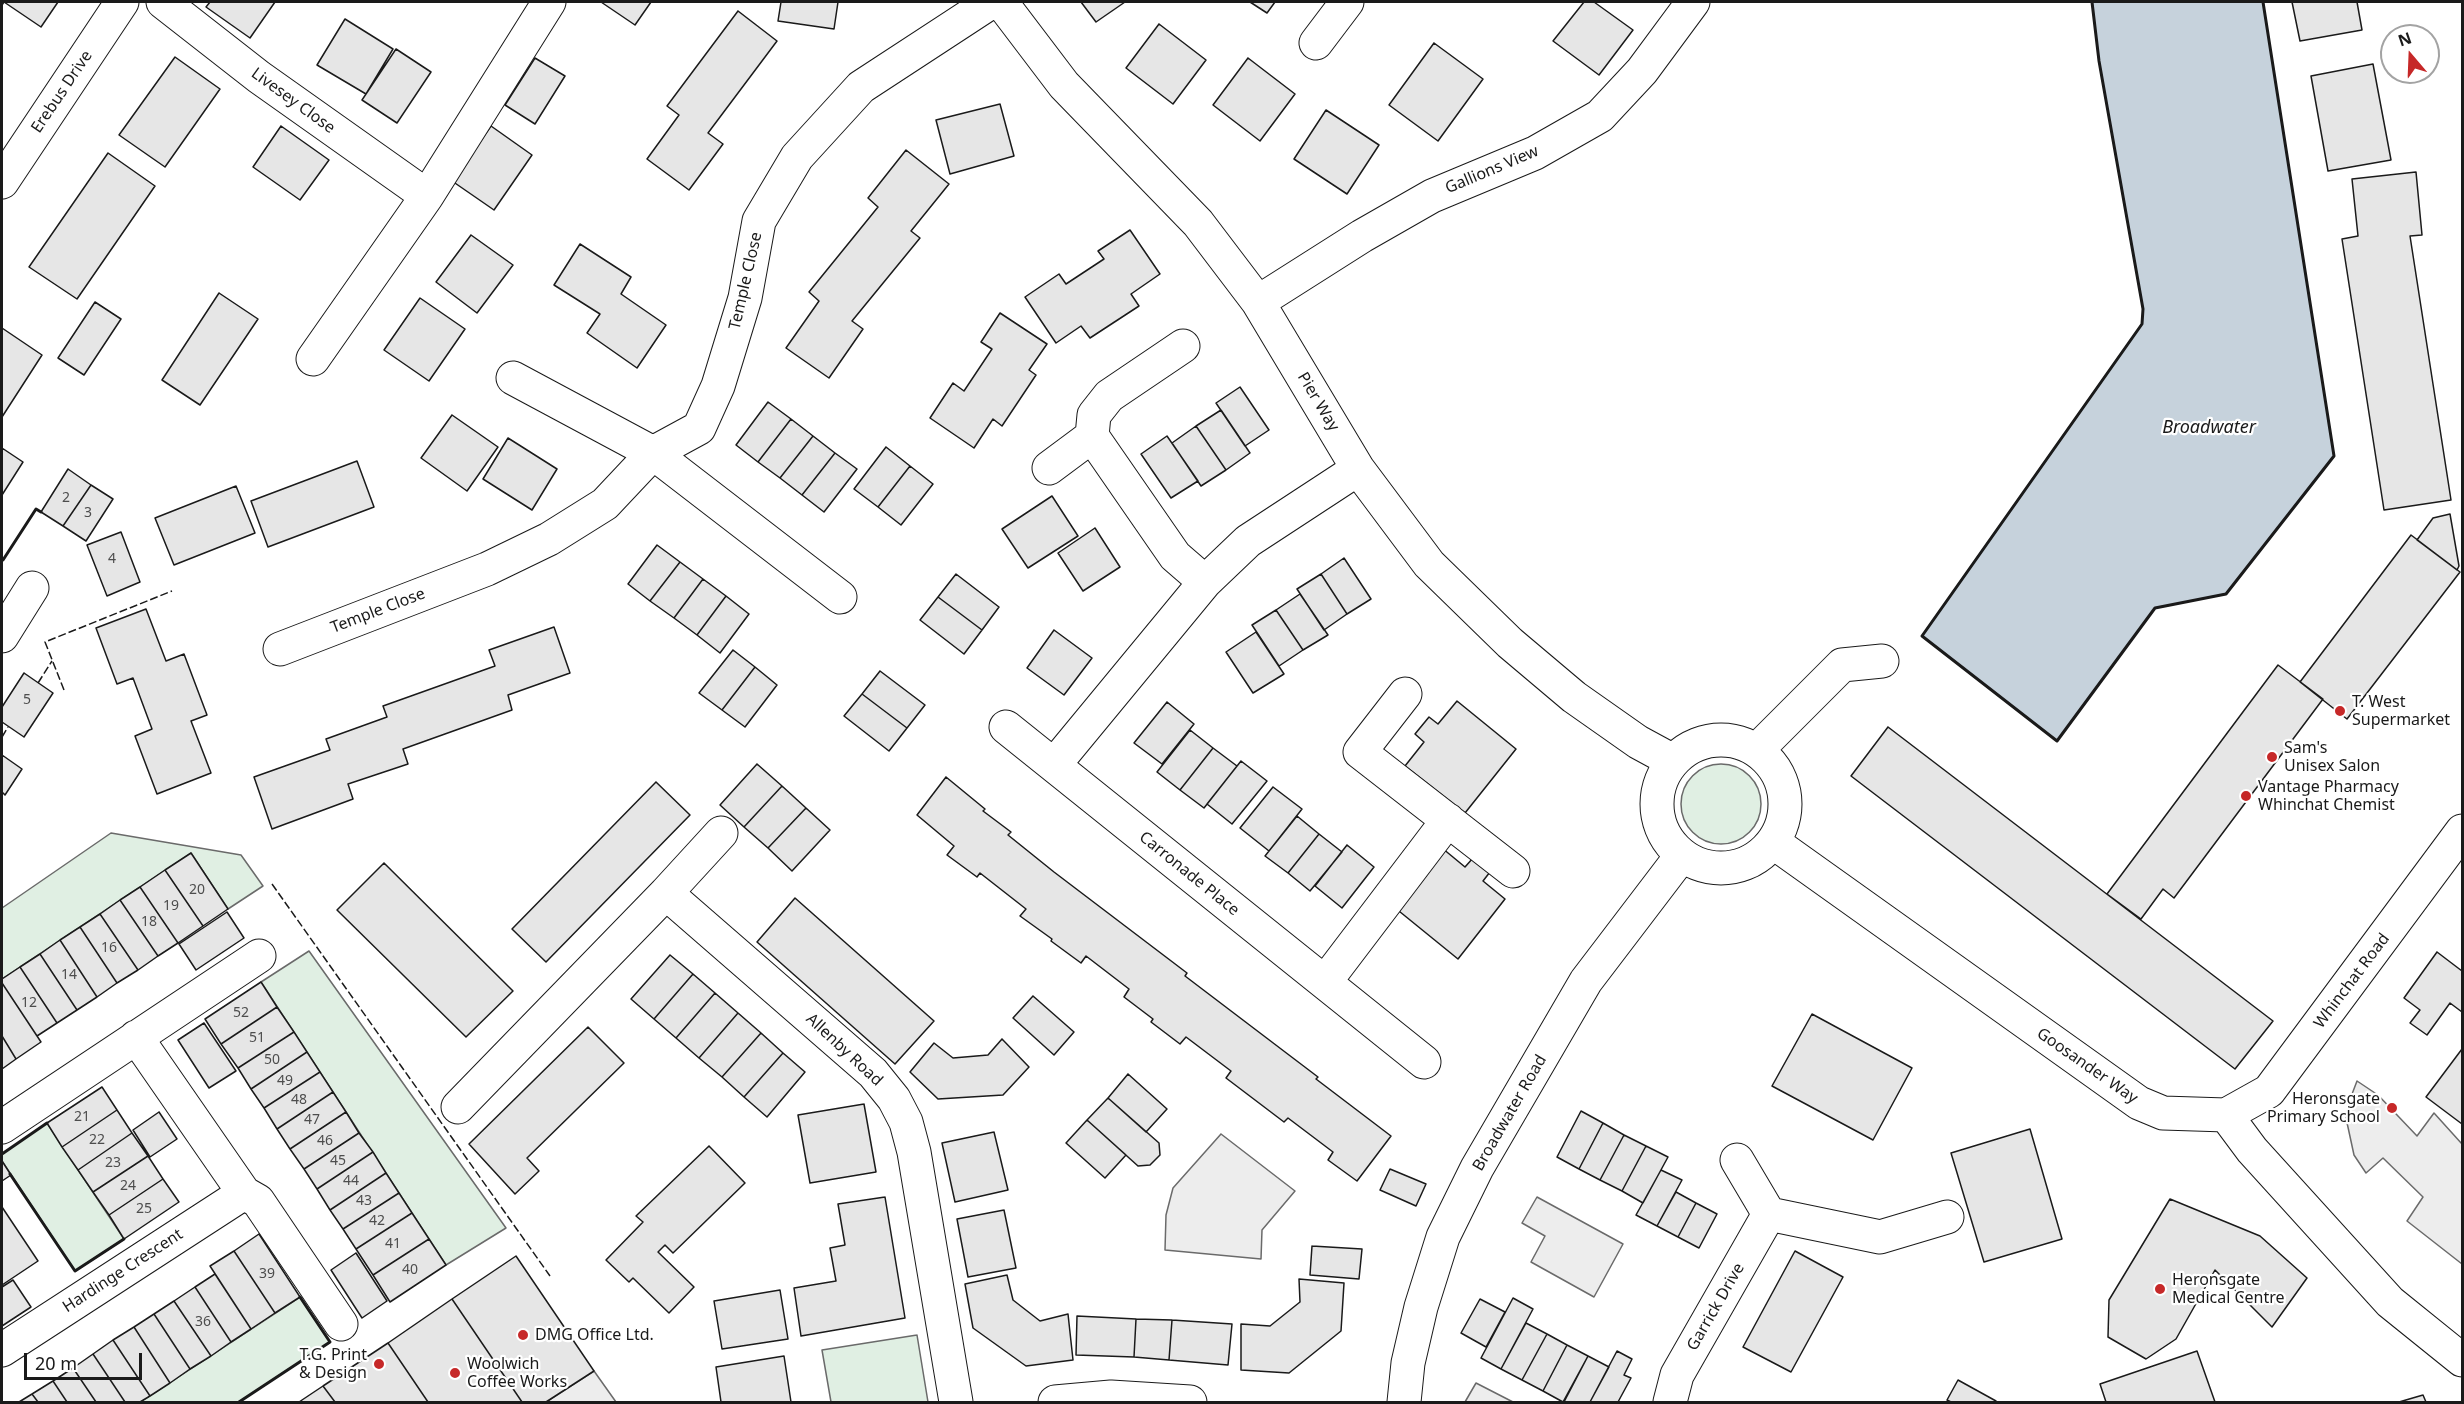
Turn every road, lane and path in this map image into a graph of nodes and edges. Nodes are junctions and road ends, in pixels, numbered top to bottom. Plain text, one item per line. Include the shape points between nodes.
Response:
1 (122, 2) edge
2 (163, 2) edge
3 (549, 2) edge
4 (991, 2) edge
5 (1001, 2) edge
6 (1347, 2) edge
7 (1693, 2) edge
8 (1316, 44) dead end
9 (2, 182) edge
10 (427, 196) junction
11 (1258, 302) junction
12 (1183, 346) dead end
13 (313, 359) dead end
14 (513, 378) dead end
15 (1092, 436) junction
16 (653, 453) junction
17 (1049, 468) dead end
18 (1358, 469) junction
19 (1205, 582) junction
20 (32, 588) dead end
21 (840, 597) dead end
22 (2, 636) edge
23 (279, 649) dead end
24 (1882, 661) dead end
25 (1405, 694) dead end
26 (1006, 727) dead end
27 (1757, 750) junction
28 (1673, 761) junction
29 (1054, 765) junction
30 (1448, 820) junction
31 (2463, 831) edge
32 (721, 833) dead end
33 (1773, 842) junction
34 (1682, 855) junction
35 (1513, 871) dead end
36 (666, 893) junction
37 (259, 956) dead end
38 (1325, 982) junction
39 (136, 1037) junction
40 (1424, 1062) dead end
41 (458, 1107) dead end
42 (2226, 1115) junction
43 (2, 1127) edge
44 (1737, 1160) dead end
45 (244, 1193) junction
46 (1769, 1214) junction
47 (1947, 1217) dead end
48 (341, 1324) dead end
49 (2, 1350) edge
50 (2463, 1360) edge
51 (956, 1402) edge
52 (1055, 1402) edge
53 (1190, 1402) edge
54 (1404, 1402) edge
55 (1670, 1402) edge

1 - 9 street, Erebus Drive
2 - 10 street, Livesey Close via 259,78
3 - 10 street
4 - 16 street, Temple Close via 861,87 797,157 759,221 745,298 718,386 699,428
5 - 11 street, Pier Way via 1064,85 1198,223
6 - 8 street
7 - 11 street, Gallions View via 1642,71 1600,116 1535,153 1432,196
10 - 13 street
11 - 18 street, Pier Way
12 - 15 street via 1109,396 1094,415
14 - 16 street
15 - 17 street
15 - 19 street via 1175,556
16 - 21 street
16 - 23 street, Temple Close via 604,504 549,539 487,569
18 - 19 street via 1248,541
18 - 28 street, Pier Way via 1429,564 1466,603 1574,697 1638,742
19 - 29 street
20 - 22 street
24 - 27 street via 1842,665
25 - 30 street via 1360,752
26 - 29 street, Carronade Place
27 - 28 street via 1736,741 1713,740 1691,747
27 - 33 street via 1772,764 1782,783 1782,824
28 - 34 street via 1662,779 1658,810 1668,839
29 - 38 street, Carronade Place
30 - 35 street
30 - 38 street
31 - 42 street, Whinchat Road via 2269,1091
32 - 36 street
33 - 34 street via 1740,865 1720,868
33 - 42 street, Goosander Way via 2139,1103 2163,1113
34 - 54 street, Broadwater Road via 1586,981 1477,1168 1443,1237 1421,1307
36 - 41 street
36 - 51 street, Allenby Road via 873,1073 894,1099 906,1122 914,1152
37 - 39 street
38 - 40 street, Carronade Place
39 - 43 street
39 - 45 street
42 - 50 street via 2252,1150 2390,1302
44 - 46 street
45 - 48 street via 258,1201
45 - 49 street, Hardinge Crescent
46 - 47 street via 1880,1237
46 - 55 street, Garrick Drive via 1677,1376
52 - 53 street via 1111,1397

